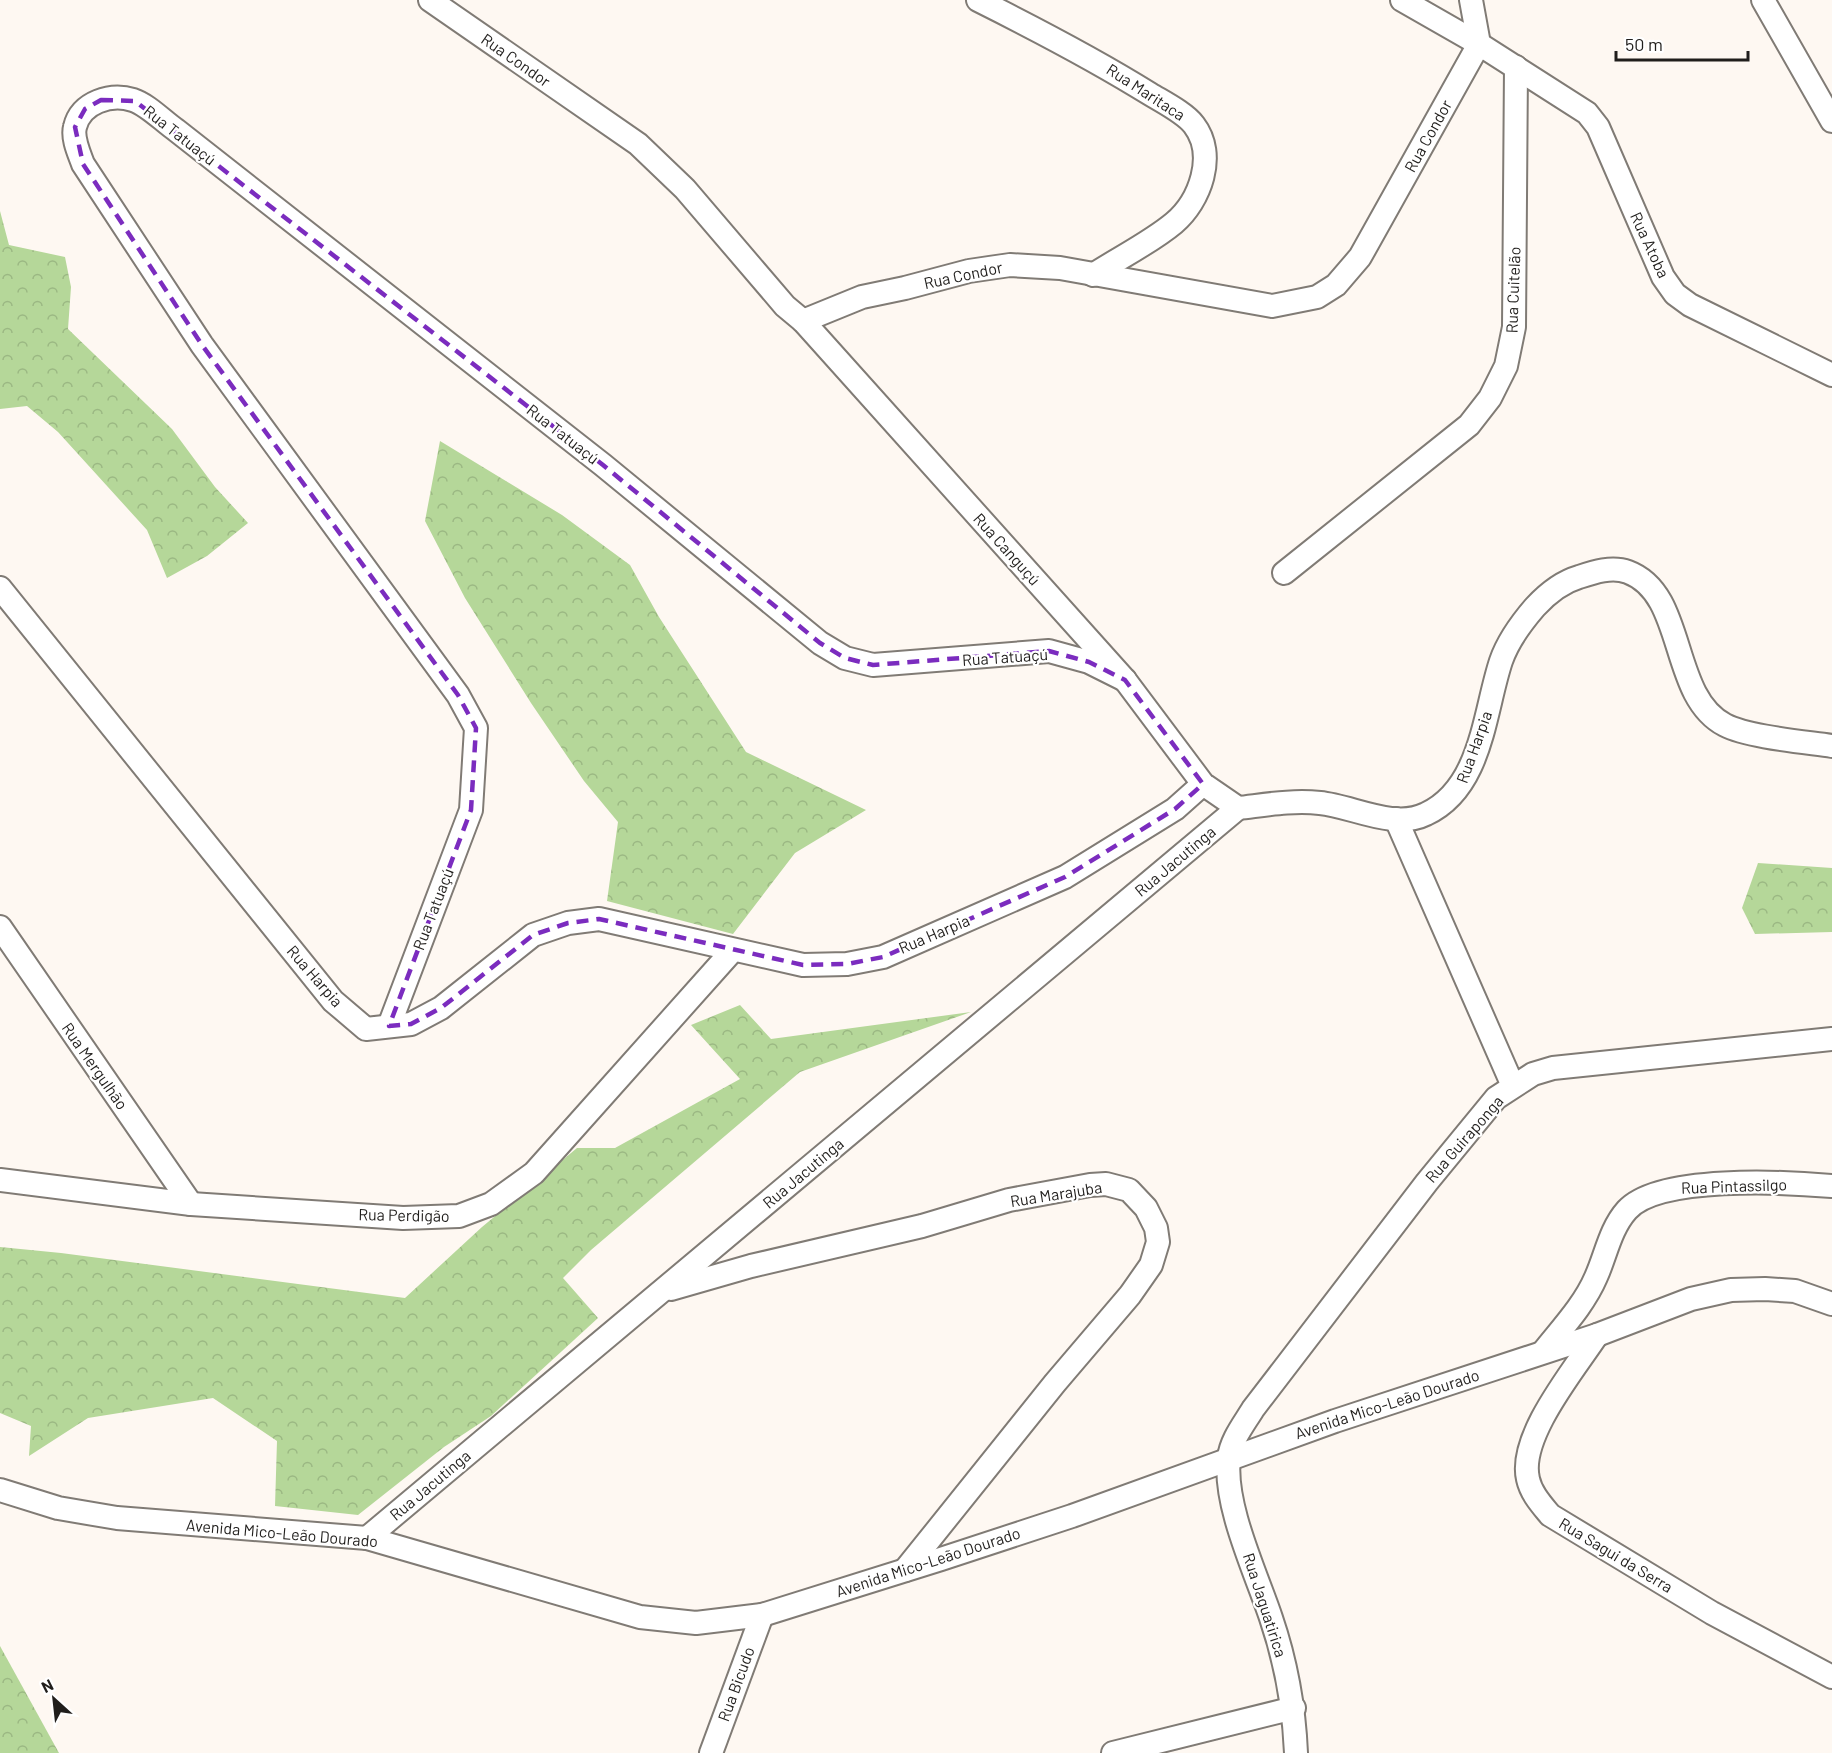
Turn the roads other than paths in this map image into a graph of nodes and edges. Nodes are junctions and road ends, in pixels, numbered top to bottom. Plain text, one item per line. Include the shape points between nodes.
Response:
1 (430, 0) edge
2 (978, 0) edge
3 (1402, 0) edge
4 (1472, 0) edge
5 (1763, 0) edge
6 (1479, 44) junction
7 (1516, 67) junction
8 (1832, 121) edge
9 (1093, 275) junction
10 (803, 321) junction
11 (1832, 375) edge
12 (1284, 573) dead end
13 (0, 588) edge
14 (1125, 680) junction
15 (1832, 746) edge
16 (1203, 783) junction
17 (1238, 808) junction
18 (1396, 819) junction
19 (0, 927) edge
20 (733, 950) junction
21 (389, 1026) junction
22 (1832, 1040) edge
23 (1513, 1086) junction
24 (0, 1179) edge
25 (1832, 1186) edge
26 (191, 1204) junction
27 (661, 1291) junction
28 (1832, 1304) edge
29 (1598, 1335) junction
30 (1543, 1352) junction
31 (1229, 1458) junction
32 (0, 1490) edge
33 (367, 1538) junction
34 (905, 1570) junction
35 (762, 1615) junction
36 (1832, 1677) edge
37 (1294, 1708) junction
38 (711, 1753) edge
39 (1113, 1753) edge
40 (1296, 1753) edge

1 - 10 street, Rua Condor via 638,144 685,189 785,306
2 - 9 street, Rua Maritaca via 1090,56 1163,102 1194,124 1205,147 1203,174 1195,197 1174,222
3 - 6 street
4 - 6 street
5 - 8 street
6 - 7 street
6 - 9 street, Rua Condor via 1360,257 1336,285 1317,297 1272,306
7 - 11 street, Rua Atoba via 1587,113 1598,127 1663,277 1675,294
7 - 12 street, Rua Cuitelão via 1514,327 1506,366 1490,398 1469,425
9 - 10 street, Rua Condor via 1060,267 969,271 862,297
10 - 14 street, Rua Canguçú
13 - 21 street, Rua Harpia via 333,1001 366,1029
14 - 16 street, Rua Canguçú
14 - 21 street, Rua Tatuaçú via 1089,662 1048,651 873,665 845,658 820,643 603,465 176,130 135,101 118,97 101,100 86,109 75,127 83,164 202,345 458,695 476,728 471,810
15 - 18 street, Rua Harpia via 1775,738 1725,725 1690,686 1669,621 1651,588 1628,572 1602,570 1570,580 1545,597 1522,622 1502,658 1482,733 1461,786 1425,815
16 - 17 street
16 - 20 street, Rua Harpia via 1175,808 1065,877 883,957 847,964 803,965
17 - 18 street, Rua Harpia via 1283,802 1320,803
17 - 27 street, Rua Jacutinga
18 - 23 street
19 - 26 street, Rua Mergulhão
20 - 21 street, Rua Harpia via 599,919 568,923 533,935 441,1008 411,1024
20 - 26 street, Rua Perdigão via 534,1173 492,1204 459,1216 403,1218
22 - 23 street, Rua Guiraponga via 1553,1068
23 - 31 street, Rua Guiraponga via 1496,1098 1426,1182 1253,1409 1236,1435
24 - 26 street, Rua Perdigão
25 - 30 street, Rua Pintassilgo via 1701,1185 1644,1197 1627,1210 1613,1231 1586,1298
27 - 33 street, Rua Jacutinga
27 - 34 street, Rua Marajuba via 922,1226 1009,1200 1090,1185 1106,1184 1129,1190 1146,1208 1158,1242 1151,1265
28 - 29 street, Avenida Mico-Leão Dourado via 1795,1291 1731,1290 1691,1299
29 - 30 street, Avenida Mico-Leão Dourado
29 - 36 street, Rua Sagui da Serra via 1539,1423 1529,1447 1528,1481 1537,1499 1550,1515 1702,1607
30 - 31 street, Avenida Mico-Leão Dourado
31 - 34 street, Avenida Mico-Leão Dourado via 1072,1516
31 - 37 street, Rua Jaguatirica via 1231,1497 1271,1619
32 - 33 street, Avenida Mico-Leão Dourado via 58,1508 117,1518
33 - 35 street, Avenida Mico-Leão Dourado via 640,1617 696,1623
34 - 35 street, Avenida Mico-Leão Dourado
35 - 38 street, Rua Bicudo
37 - 39 street
37 - 40 street, Rua Jaguatirica

